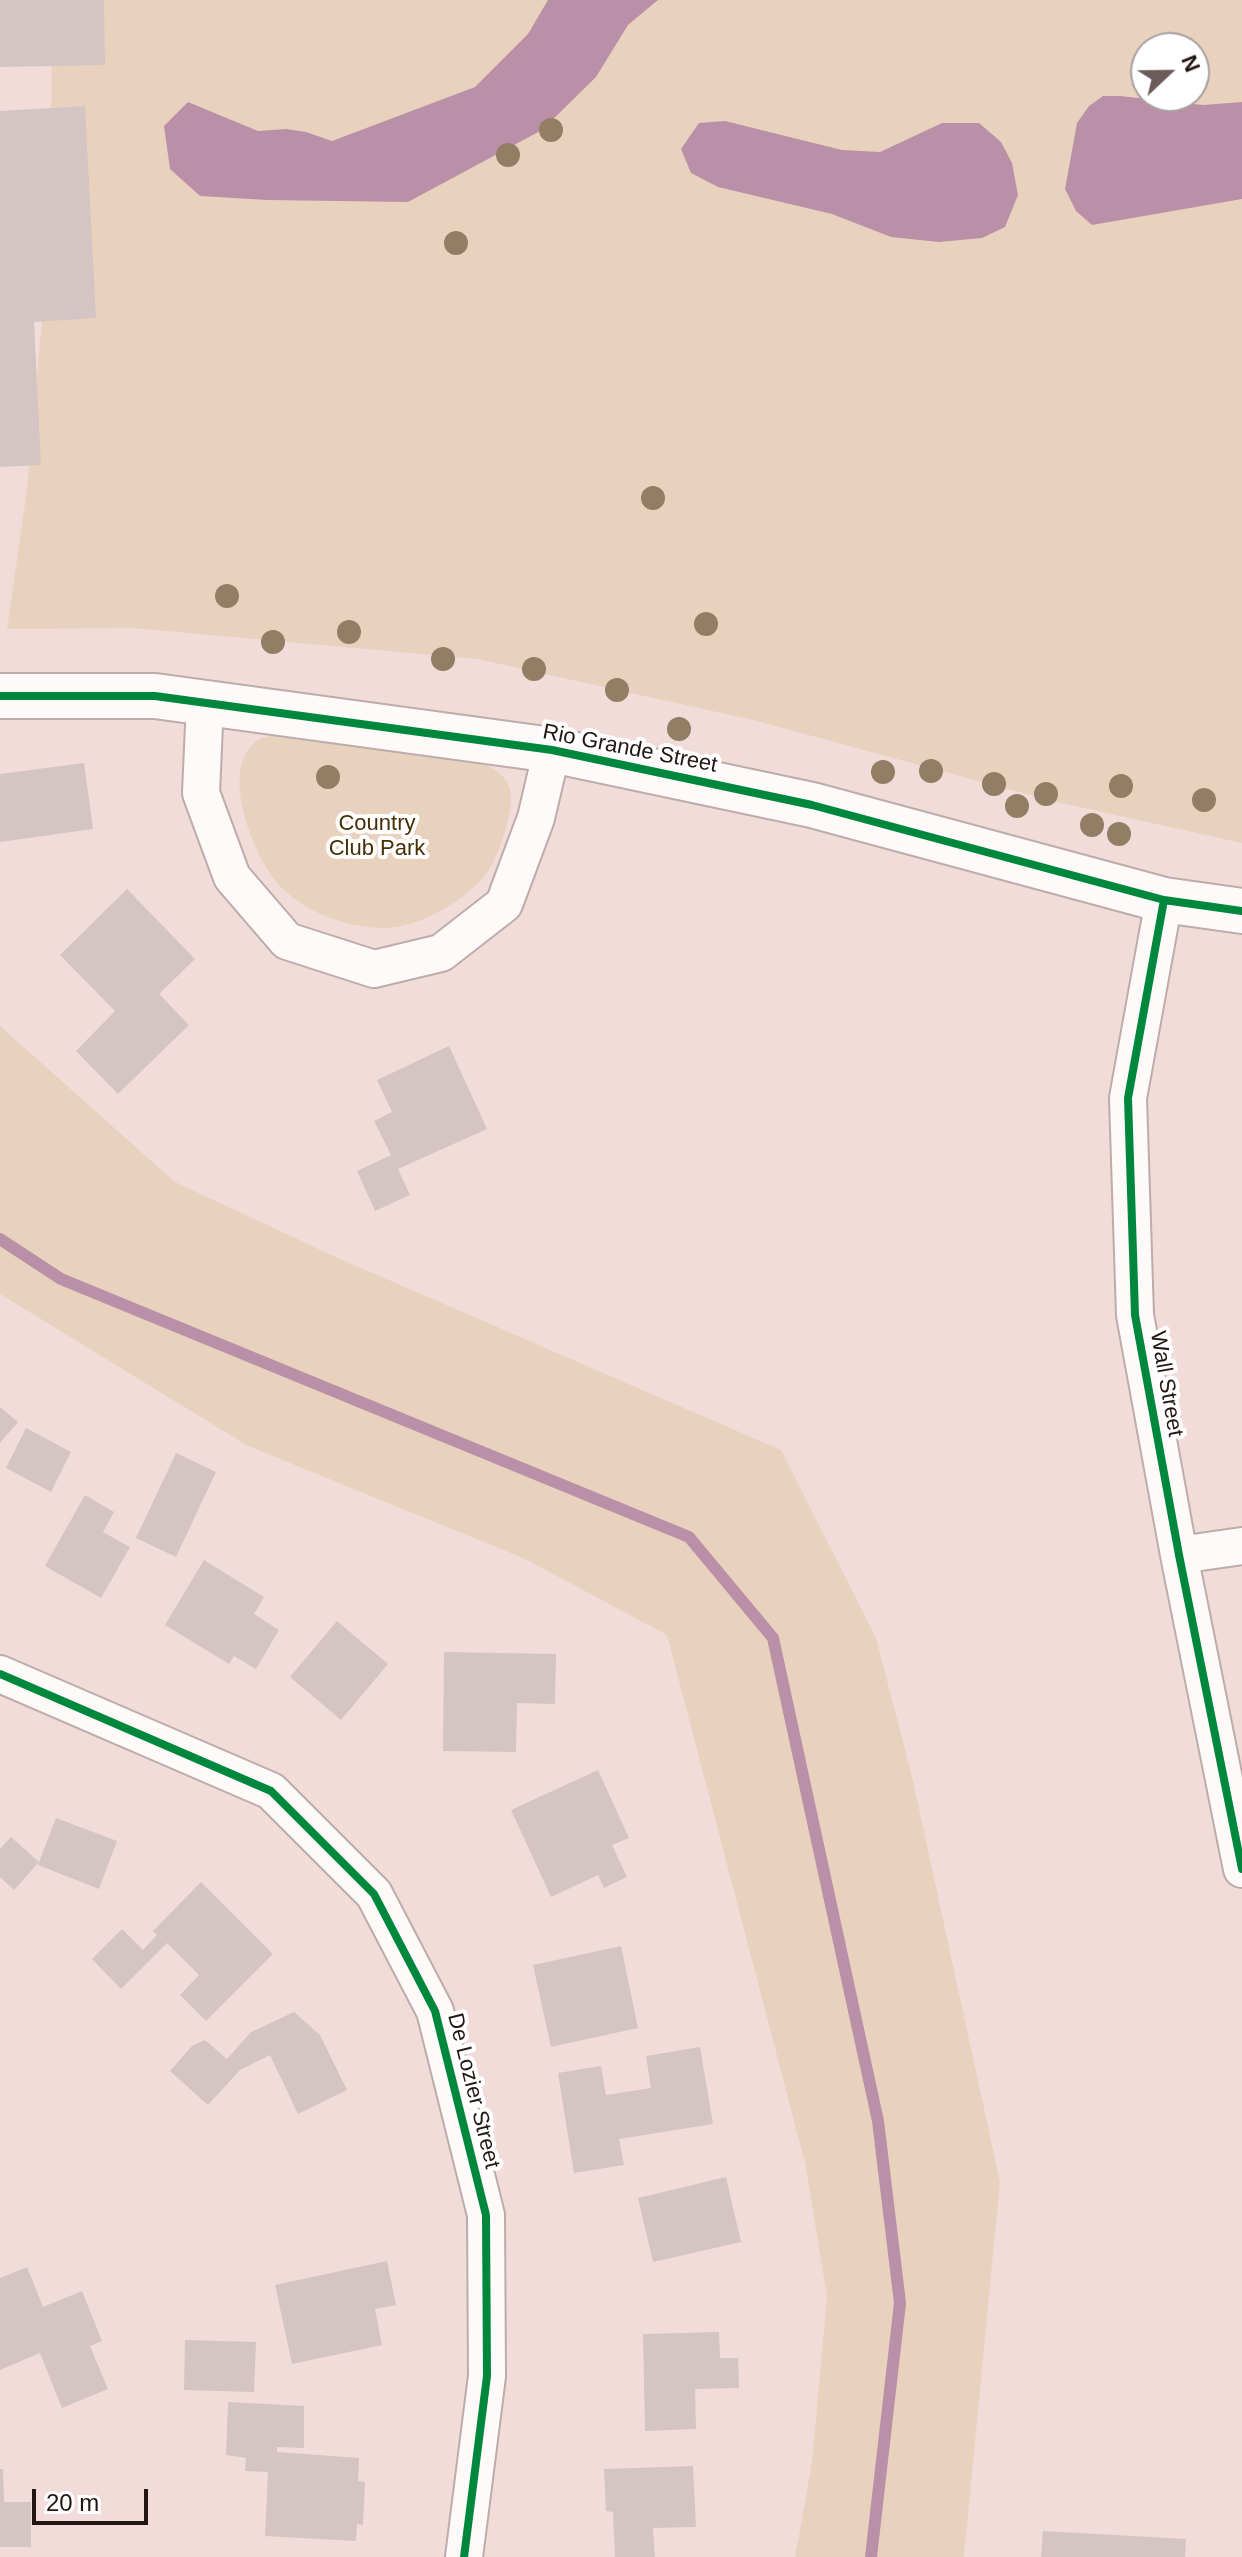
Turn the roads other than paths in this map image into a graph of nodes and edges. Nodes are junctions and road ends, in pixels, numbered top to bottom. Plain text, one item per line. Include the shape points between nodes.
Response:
1 (0, 696) edge
2 (205, 702) junction
3 (552, 750) junction
4 (1164, 900) junction
5 (1242, 911) edge
6 (1242, 1546) edge
7 (1179, 1555) junction
8 (0, 1674) edge
9 (1242, 1869) edge
10 (464, 2557) edge

1 - 2 street, Rio Grande Street via 155,696
2 - 3 street, Rio Grande Street
2 - 3 street via 201,793 232,877 287,941 374,969 441,953 504,904 536,818
3 - 4 street, Rio Grande Street via 812,805
4 - 5 street, Rio Grande Street
4 - 7 street, Wall Street via 1128,1098 1135,1315
6 - 7 street
7 - 9 street, Wall Street
8 - 10 street, De Lozier Street via 271,1791 381,1907 435,2011 486,2215 487,2376

